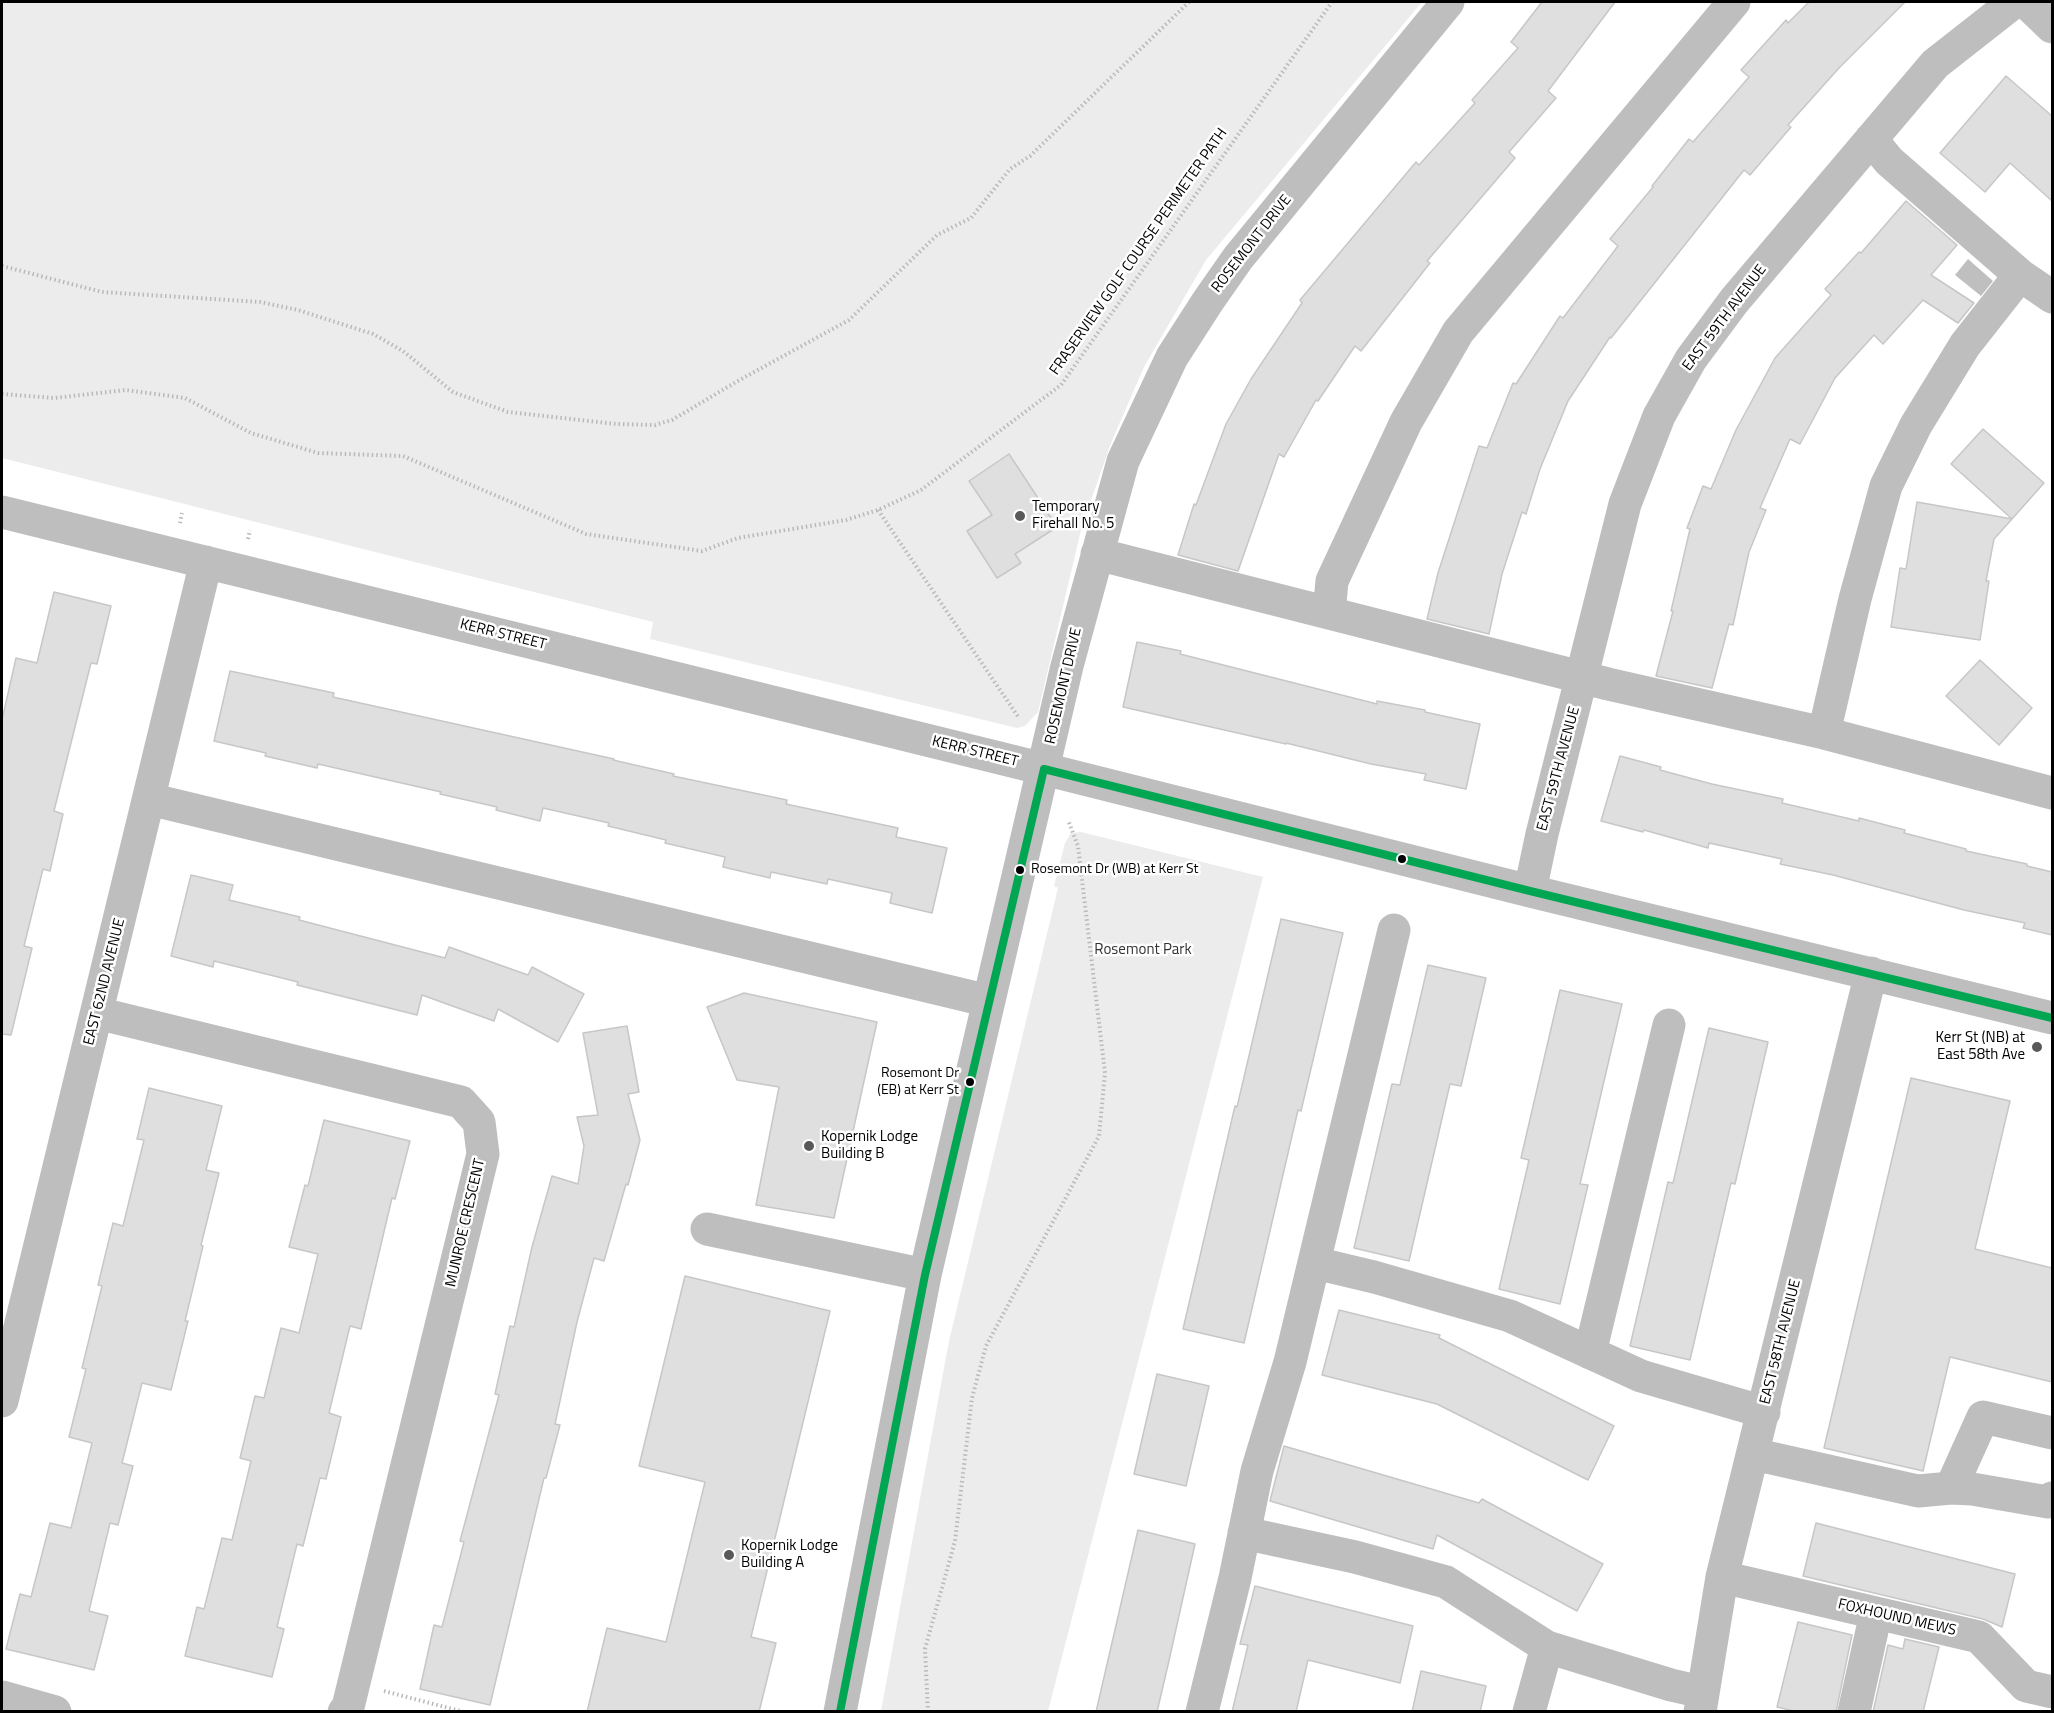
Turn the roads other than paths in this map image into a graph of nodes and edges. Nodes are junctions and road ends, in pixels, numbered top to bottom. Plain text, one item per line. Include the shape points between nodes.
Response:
1 (1448, 2) edge
2 (1734, 2) edge
3 (2014, 2) edge
4 (2026, 2) edge
5 (2052, 27) edge
6 (1870, 139) junction
7 (2020, 275) junction
8 (2052, 297) edge
9 (2, 512) edge
10 (1096, 554) junction
11 (206, 562) junction
12 (1329, 613) junction
13 (1583, 677) junction
14 (1824, 733) junction
15 (1044, 769) junction
16 (2052, 793) edge
17 (149, 799) junction
18 (1530, 891) junction
19 (1394, 930) dead end
20 (1870, 973) junction
21 (990, 1001) junction
22 (97, 1013) junction
23 (2052, 1018) edge
24 (1669, 1025) dead end
25 (707, 1229) dead end
26 (1315, 1263) junction
27 (925, 1275) junction
28 (1590, 1353) junction
29 (2, 1401) edge
30 (1764, 1412) junction
31 (2052, 1433) edge
32 (1753, 1454) junction
33 (1951, 1488) junction
34 (2052, 1498) edge
35 (1244, 1533) junction
36 (1722, 1577) junction
37 (1876, 1613) junction
38 (1547, 1647) junction
39 (2052, 1692) edge
40 (2, 1697) edge
41 (1701, 1702) edge
42 (55, 1712) edge
43 (344, 1712) edge
44 (840, 1712) edge
45 (1202, 1712) edge
46 (1529, 1712) edge
47 (1854, 1712) edge

1 - 10 street, ROSEMONT DRIVE via 1239,258 1172,357 1123,461
2 - 12 street via 1458,332 1406,422 1332,581
3 - 6 street, EAST 59TH AVENUE via 1935,64
4 - 5 street
6 - 7 street via 1889,161
6 - 13 street, EAST 59TH AVENUE via 1734,301 1691,359 1659,416 1625,504
7 - 8 street
7 - 14 street via 1965,345 1916,424 1886,486
9 - 11 street, KERR STREET
10 - 12 street
10 - 15 street, ROSEMONT DRIVE
11 - 15 street, KERR STREET
11 - 17 street, EAST 62ND AVENUE
12 - 13 street
13 - 14 street
13 - 18 street, EAST 59TH AVENUE
14 - 16 street
15 - 18 street, KERR STREET
15 - 21 street, ROSEMONT DRIVE
17 - 21 street
17 - 22 street, EAST 62ND AVENUE
18 - 20 street, KERR STREET
19 - 26 street
20 - 23 street, KERR STREET
20 - 30 street, EAST 58TH AVENUE
21 - 27 street, ROSEMONT DRIVE
22 - 29 street, EAST 62ND AVENUE
22 - 43 street, MUNROE CRESCENT via 461,1102 479,1122 483,1154
24 - 28 street
25 - 27 street
26 - 28 street via 1510,1316
26 - 35 street via 1257,1471
27 - 44 street, ROSEMONT DRIVE
28 - 30 street via 1641,1376
30 - 32 street, EAST 58TH AVENUE
31 - 33 street via 1983,1417
32 - 33 street via 1918,1491
32 - 36 street, EAST 58TH AVENUE
33 - 34 street via 2048,1503
35 - 38 street via 1356,1557 1446,1582
35 - 45 street
36 - 37 street, FOXHOUND MEWS
36 - 41 street, EAST 58TH AVENUE
37 - 39 street, FOXHOUND MEWS via 1979,1636 2026,1686
37 - 47 street
38 - 41 street via 1671,1685
38 - 46 street
40 - 42 street

